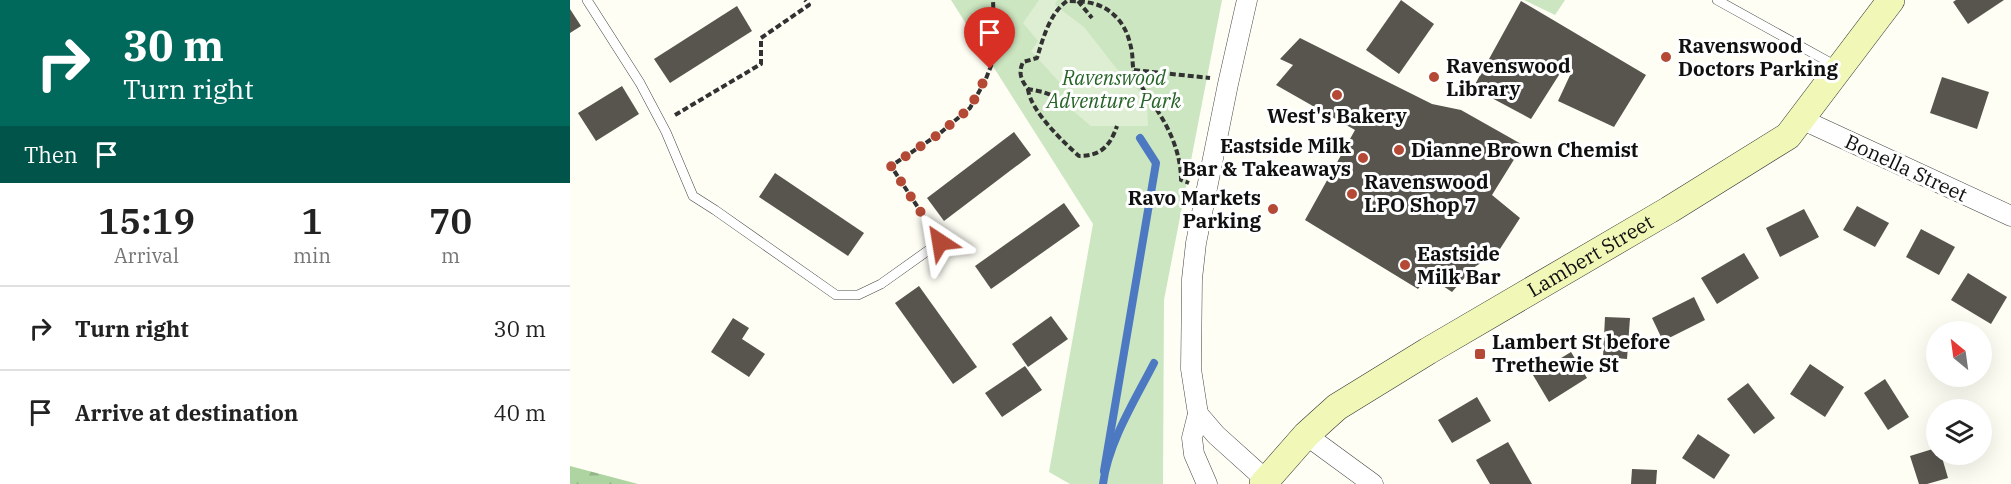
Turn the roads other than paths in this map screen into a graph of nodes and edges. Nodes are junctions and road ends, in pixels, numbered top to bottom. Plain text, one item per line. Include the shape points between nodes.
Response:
1 (587, 0) edge
2 (1247, 0) edge
3 (1717, 0) edge
4 (1891, 0) edge
5 (1840, 68) junction
6 (1802, 118) junction
7 (2011, 216) edge
8 (940, 242) road end
9 (1197, 414) junction
10 (1306, 435) junction
11 (1264, 482) edge
12 (1207, 484) edge
13 (1373, 484) edge

1 - 8 lane via 662,123 693,196 836,295 858,296 881,285
2 - 9 street via 1196,243 1191,369
3 - 5 lane
4 - 5 street, Lambert Street
5 - 6 street, Lambert Street
6 - 7 street, Bonella Street
6 - 10 street, Lambert Street via 1788,136 1764,152 1365,389 1337,407
9 - 11 street
9 - 12 street via 1192,438 1194,454
10 - 11 street, Lambert Street
10 - 13 street

